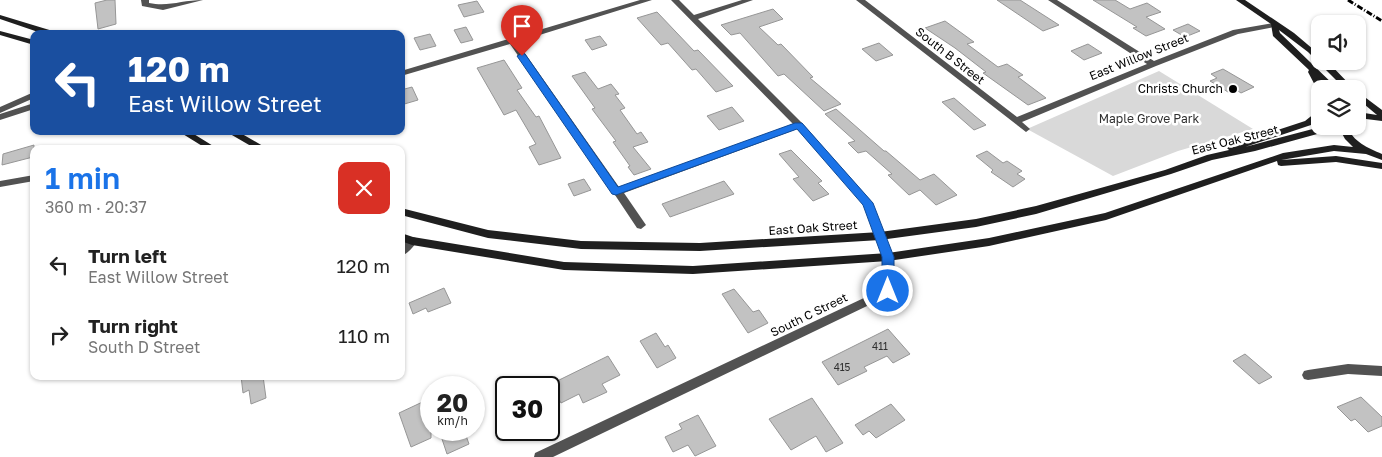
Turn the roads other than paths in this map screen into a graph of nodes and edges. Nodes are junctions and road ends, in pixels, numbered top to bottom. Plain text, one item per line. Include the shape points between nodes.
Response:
1 (144, 0) edge
2 (199, 0) edge
3 (648, 0) edge
4 (675, 0) edge
5 (749, 0) edge
6 (860, 0) edge
7 (1052, 0) edge
8 (1240, 0) edge
9 (0, 17) edge
10 (693, 18) junction
11 (1274, 25) junction
12 (43, 30) edge
13 (0, 33) edge
14 (512, 41) junction
15 (30, 42) edge
16 (1311, 51) edge
17 (1304, 61) junction
18 (1153, 64) junction
19 (1331, 70) edge
20 (405, 73) edge
21 (1316, 80) edge
22 (1325, 80) edge
23 (1341, 80) edge
24 (30, 97) edge
25 (1366, 102) edge
26 (30, 107) edge
27 (0, 110) edge
28 (1366, 115) edge
29 (1382, 116) edge
30 (0, 117) edge
31 (1311, 120) edge
32 (1016, 122) junction
33 (799, 125) junction
34 (1026, 129) dead end
35 (1311, 133) edge
36 (189, 135) edge
37 (245, 135) edge
38 (1347, 135) edge
39 (207, 145) edge
40 (258, 145) edge
41 (1369, 152) junction
42 (1210, 157) junction
43 (1382, 159) edge
44 (1262, 164) junction
45 (1382, 166) edge
46 (30, 179) edge
47 (0, 184) edge
48 (616, 192) junction
49 (405, 212) edge
50 (641, 225) dead end
51 (880, 236) junction
52 (405, 238) edge
53 (412, 241) junction
54 (405, 248) edge
55 (888, 257) junction
56 (1382, 371) edge
57 (1308, 375) dead end
58 (540, 457) edge

1 - 2 street via 145,4 163,8
3 - 14 street
4 - 10 street, South C Street
5 - 10 street
6 - 32 street, South B Street
7 - 18 street
8 - 11 street
9 - 12 street
10 - 33 street, South C Street
11 - 16 street via 1291,34
11 - 17 street via 1276,34
11 - 18 street, East Willow Street via 1236,32
13 - 15 street
14 - 20 street
14 - 48 street
17 - 21 street
17 - 22 street
18 - 32 street, East Willow Street
19 - 23 street
24 - 27 street
25 - 29 street
26 - 30 street
28 - 29 street
31 - 42 street
32 - 34 street, South B Street
33 - 48 street
33 - 51 street, South C Street via 868,203
35 - 42 street, East Oak Street
36 - 39 street
37 - 40 street
38 - 41 street
41 - 43 street
41 - 44 street via 1334,148 1283,156
42 - 51 street, East Oak Street via 1036,210 976,223
44 - 45 street via 1336,159
44 - 55 street via 1106,216 989,242
46 - 47 street
48 - 50 street
49 - 51 street, East Oak Street via 488,234 582,245 700,248
51 - 55 street, South C Street
52 - 53 street
53 - 54 street
53 - 55 street via 574,267 693,270
55 - 58 street, South C Street via 888,291
56 - 57 street via 1348,369

